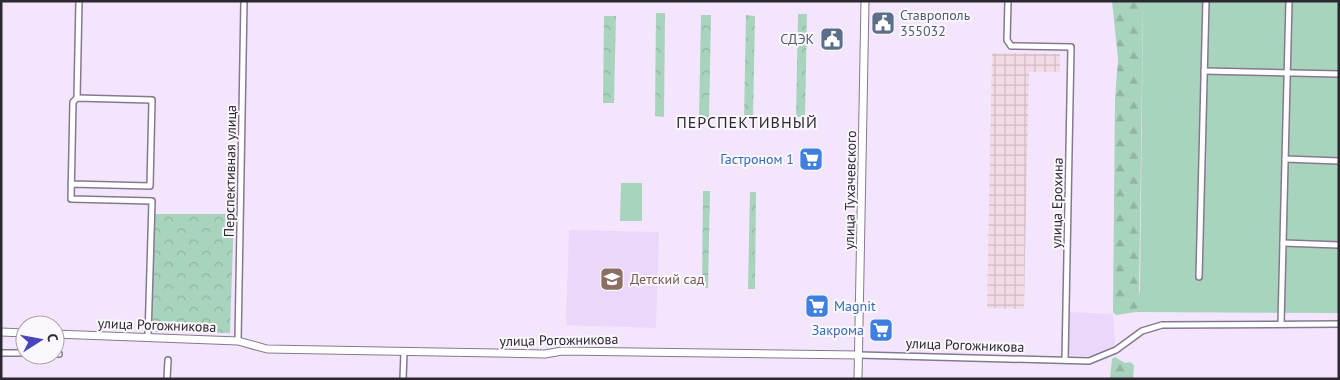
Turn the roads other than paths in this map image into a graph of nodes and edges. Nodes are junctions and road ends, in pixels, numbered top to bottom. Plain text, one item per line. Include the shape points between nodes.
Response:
1 (79, 1) edge
2 (244, 1) edge
3 (865, 1) edge
4 (1008, 1) edge
5 (1206, 1) edge
6 (1290, 1) edge
7 (1204, 71) junction
8 (1288, 72) junction
9 (1339, 74) edge
10 (77, 98) junction
11 (1285, 160) junction
12 (1339, 161) edge
13 (71, 184) junction
14 (1282, 243) junction
15 (1339, 245) edge
16 (1199, 277) dead end
17 (1281, 324) junction
18 (1339, 324) edge
19 (1, 332) edge
20 (15, 333) edge
21 (65, 334) edge
22 (148, 337) junction
23 (238, 340) junction
24 (1, 353) edge
25 (15, 353) edge
26 (404, 353) junction
27 (859, 355) junction
28 (168, 360) dead end
29 (1065, 360) junction
30 (167, 379) edge
31 (403, 379) edge
32 (858, 379) edge

1 - 10 street
2 - 23 street, Перспективная улица
3 - 27 street, улица Тухачевского
4 - 29 street, улица Ерохина via 1007,40 1011,46 1071,47
5 - 7 street
6 - 8 street
7 - 8 street
7 - 16 street
8 - 9 street
8 - 11 street
10 - 13 street via 73,102
10 - 13 street via 152,100 150,186
11 - 12 street
11 - 14 street
13 - 22 street via 71,199 152,201
14 - 15 street
14 - 17 street
17 - 18 street, улица Рогожникова
17 - 29 street, улица Рогожникова via 1152,326 1116,350 1089,361
19 - 20 street
21 - 22 street, улица Рогожникова
22 - 23 street, улица Рогожникова
23 - 26 street, улица Рогожникова via 266,350
24 - 25 street
26 - 27 street, улица Рогожникова via 545,354 562,351
26 - 31 street
27 - 29 street, улица Рогожникова
27 - 32 street, улица Тухачевского
28 - 30 street

